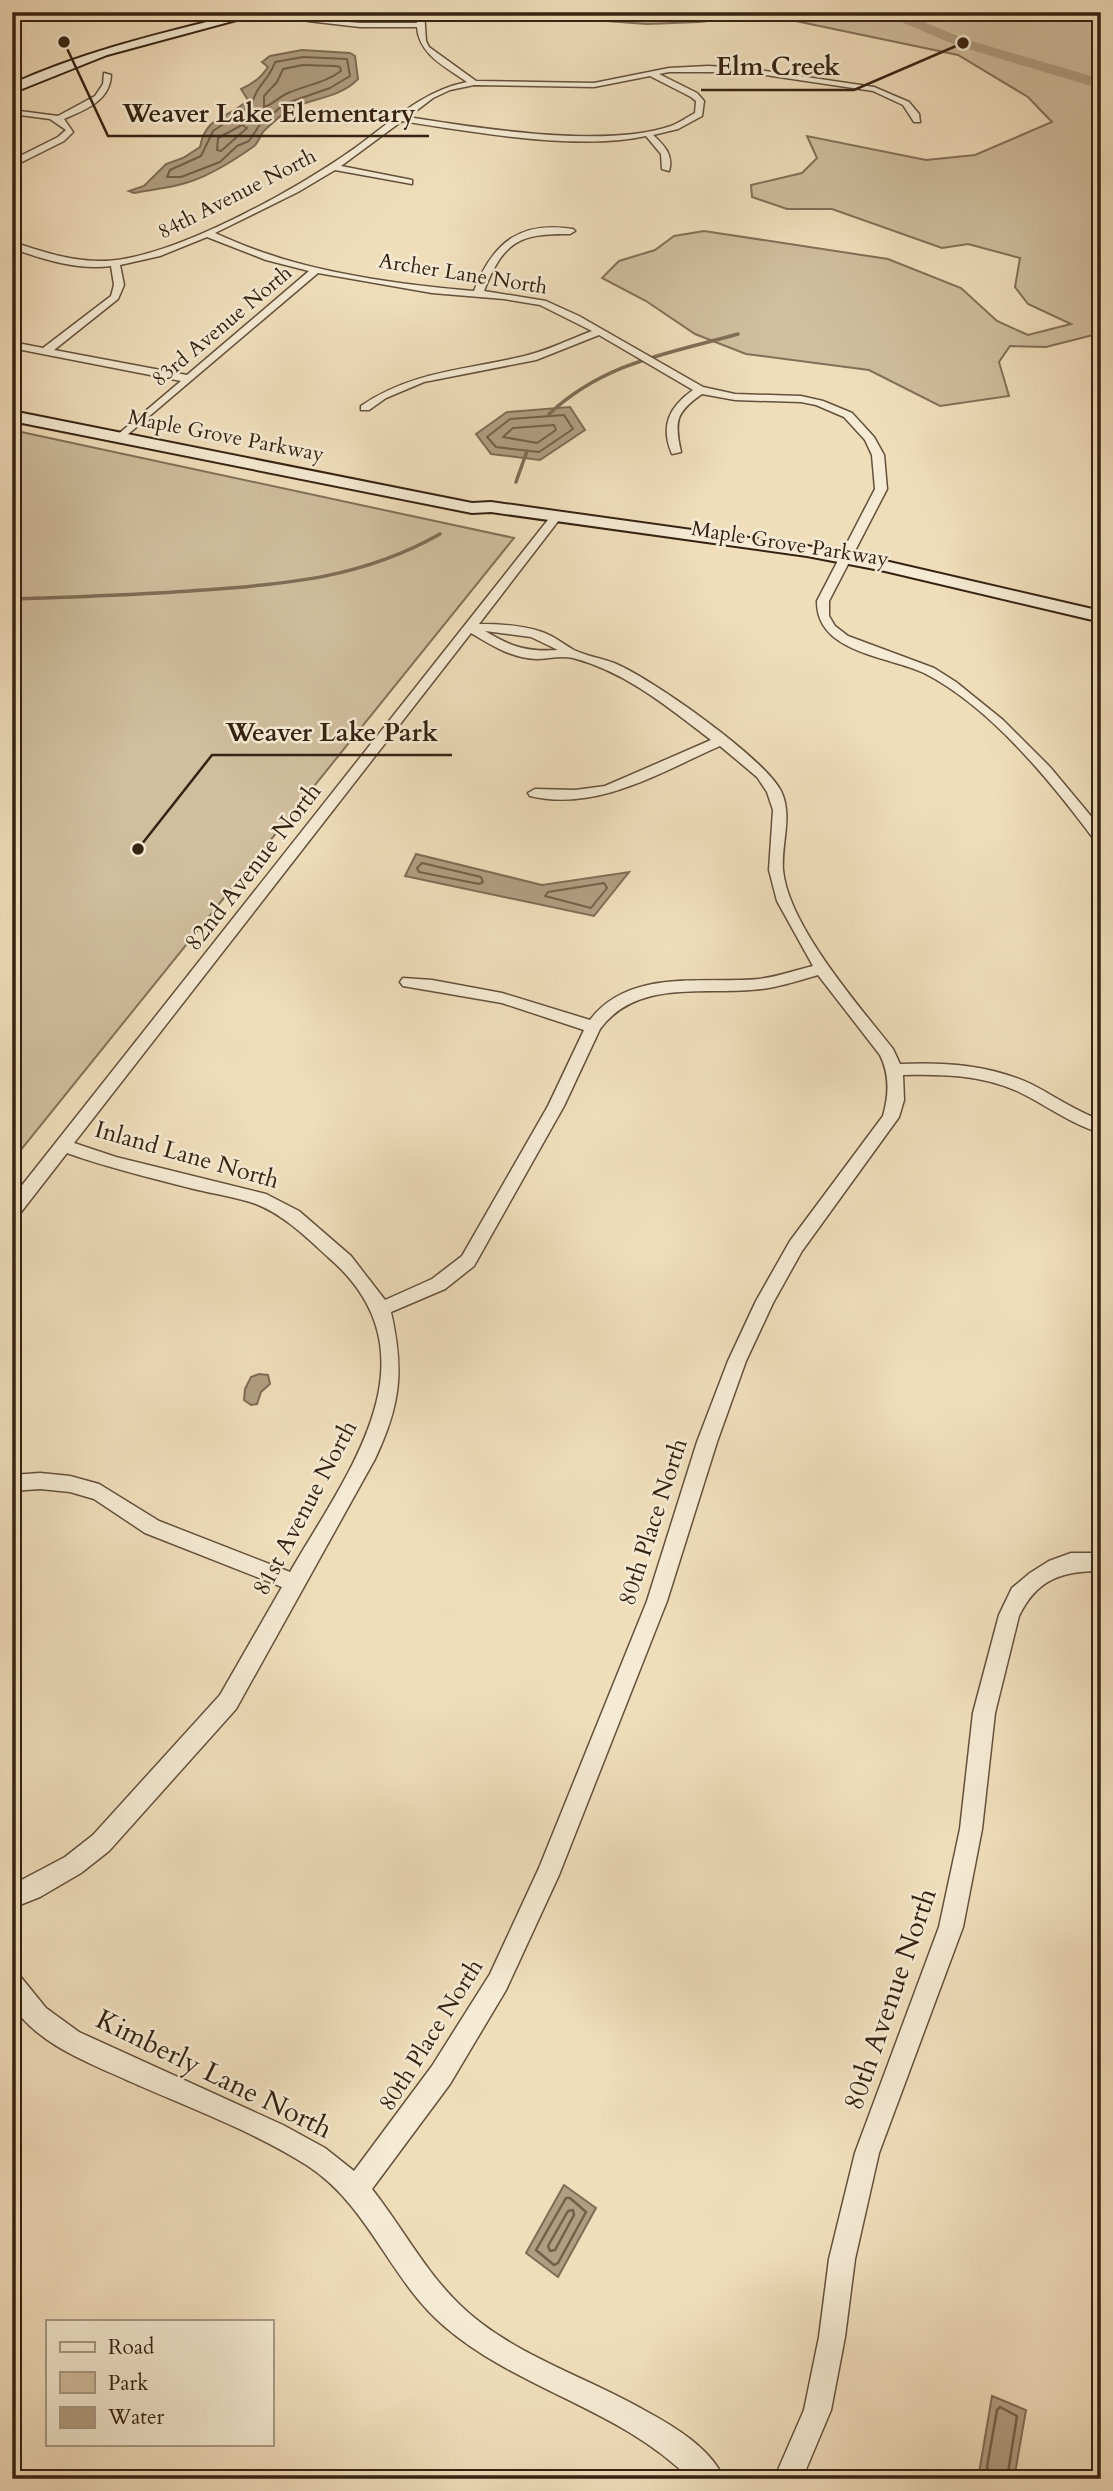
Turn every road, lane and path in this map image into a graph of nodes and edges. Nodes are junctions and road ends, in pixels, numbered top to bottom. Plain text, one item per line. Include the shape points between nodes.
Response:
1 (261, 12) edge
2 (420, 12) edge
3 (312, 21) dead end
4 (419, 25) junction
5 (652, 74) junction
6 (107, 75) dead end
7 (474, 83) junction
8 (12, 89) edge
9 (12, 112) edge
10 (400, 118) junction
11 (58, 119) junction
12 (917, 120) dead end
13 (647, 133) junction
14 (12, 164) edge
15 (333, 167) junction
16 (666, 169) dead end
17 (409, 183) dead end
18 (570, 231) dead end
19 (208, 234) junction
20 (12, 244) edge
21 (115, 264) junction
22 (316, 270) junction
23 (478, 294) junction
24 (599, 332) junction
25 (12, 345) edge
26 (46, 351) junction
27 (189, 379) junction
28 (700, 390) junction
29 (365, 408) dead end
30 (12, 416) edge
31 (120, 438) junction
32 (676, 452) dead end
33 (472, 508) joint
34 (551, 524) junction
35 (842, 565) junction
36 (1101, 617) edge
37 (469, 627) junction
38 (1101, 633) edge
39 (570, 653) junction
40 (719, 741) junction
41 (536, 793) dead end
42 (1101, 839) edge
43 (822, 969) junction
44 (408, 982) dead end
45 (593, 1027) junction
46 (895, 1070) junction
47 (1101, 1127) edge
48 (64, 1146) junction
49 (12, 1211) edge
50 (380, 1308) junction
51 (12, 1483) edge
52 (1101, 1562) edge
53 (294, 1583) junction
54 (12, 1898) edge
55 (12, 1984) edge
56 (357, 2188) junction
57 (710, 2479) edge
58 (788, 2479) edge

1 - 8 main road via 105,52
2 - 4 street
3 - 4 street
4 - 7 street via 426,48
5 - 7 street, 84th Avenue North via 594,85
5 - 12 street, 84th Avenue North via 727,68 861,85 897,98 914,110
5 - 13 street via 694,95 701,107 699,114 683,125
6 - 11 street via 105,90 98,98
7 - 10 street, 84th Avenue North via 437,92
9 - 11 street
10 - 13 street via 553,136
10 - 15 street, 84th Avenue North
11 - 14 street via 69,126 68,134
13 - 16 street via 667,156
15 - 17 street
15 - 19 street, 84th Avenue North
18 - 23 street via 522,234 490,267
19 - 21 street, 84th Avenue North via 167,252
19 - 22 street, Archer Lane North
20 - 21 street, 84th Avenue North via 63,262
21 - 26 street via 119,285 115,297
22 - 23 street, Archer Lane North
22 - 27 street, 83rd Avenue North
23 - 24 street, Archer Lane North via 543,303
24 - 28 street, Archer Lane North
24 - 29 street via 525,359 416,380
25 - 26 street
26 - 27 street
27 - 31 street, 83rd Avenue North
28 - 32 street via 671,417
28 - 35 street, Archer Lane North via 819,402 858,423 877,455 881,489
30 - 31 main road, Maple Grove Parkway
31 - 33 main road, Maple Grove Parkway
33 - 34 main road, Maple Grove Parkway via 482,516
34 - 35 main road, Maple Grove Parkway
34 - 37 street, 82nd Avenue North
35 - 36 main road, Maple Grove Parkway
35 - 38 main road, Maple Grove Parkway
35 - 42 street via 820,608 828,629 845,641 916,664 960,691 1051,777
37 - 39 street via 538,634
37 - 39 street via 507,649 534,655
37 - 48 street, 82nd Avenue North
39 - 40 street via 633,678
40 - 41 street via 608,790
40 - 43 street via 746,759 774,792 780,810 776,870 780,888
43 - 45 street via 762,984 635,993 602,1015
43 - 46 street via 879,1041
44 - 45 street via 492,994
45 - 50 street via 556,1106 468,1261 428,1292
46 - 47 street via 989,1074
46 - 56 street, 80th Place North via 896,1100 891,1117 796,1246 737,1361 657,1601 548,1875 498,1982 442,2075
48 - 49 street, 82nd Avenue North
48 - 50 street, Inland Lane North via 277,1207 345,1261
50 - 53 street, 81st Avenue North via 390,1378 383,1417 368,1453
51 - 53 street via 70,1484 99,1492 152,1527
52 - 58 street, 80th Avenue North via 1071,1562 1037,1579 1019,1595 1003,1633 984,1713 971,1829 951,1927 867,2153 842,2259 817,2410
53 - 54 street, 81st Avenue North via 228,1702 128,1817 73,1865
55 - 56 street, Kimberly Lane North via 43,2022 74,2042 276,2135
56 - 57 street, Kimberly Lane North via 432,2296 459,2322 503,2352 646,2427

